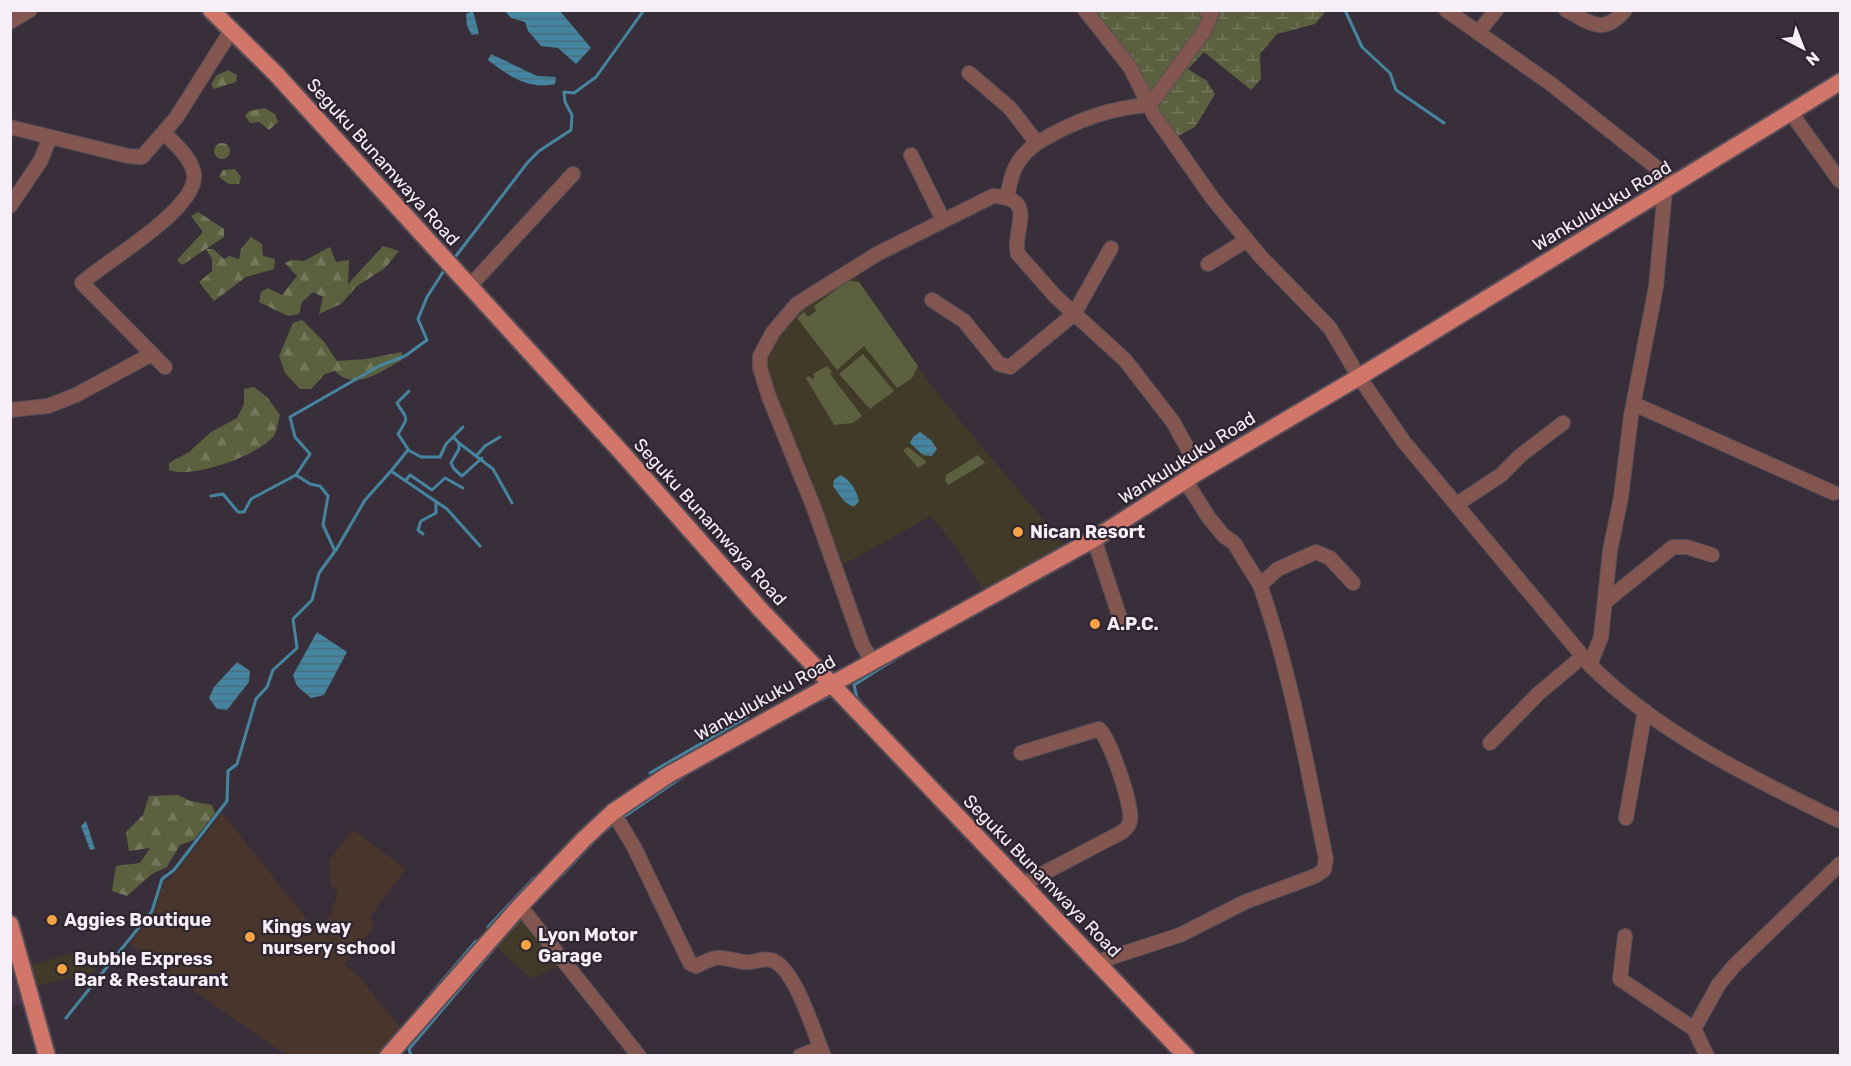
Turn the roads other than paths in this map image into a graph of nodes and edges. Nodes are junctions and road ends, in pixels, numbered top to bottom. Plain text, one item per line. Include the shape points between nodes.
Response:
1 (30, 10) edge
2 (211, 10) edge
3 (1085, 10) edge
4 (1206, 10) edge
5 (1446, 10) edge
6 (1496, 10) edge
7 (1566, 10) edge
8 (1626, 10) edge
9 (10, 22) edge
10 (231, 31) junction
11 (1478, 33) junction
12 (969, 74) dead end
13 (1840, 82) edge
14 (1150, 105) junction
15 (1791, 113) junction
16 (10, 127) edge
17 (165, 134) junction
18 (50, 137) junction
19 (1037, 143) junction
20 (911, 155) dead end
21 (573, 174) dead end
22 (1840, 181) edge
23 (1671, 187) junction
24 (1007, 198) junction
25 (10, 206) edge
26 (943, 220) junction
27 (1247, 240) junction
28 (1111, 248) dead end
29 (1208, 264) dead end
30 (470, 286) junction
31 (932, 300) dead end
32 (1074, 314) junction
33 (152, 354) junction
34 (165, 367) dead end
35 (1359, 377) junction
36 (1634, 404) junction
37 (10, 410) edge
38 (1563, 423) dead end
39 (1200, 471) junction
40 (1185, 480) junction
41 (1834, 494) dead end
42 (1457, 504) junction
43 (1094, 539) junction
44 (1712, 555) dead end
45 (1353, 583) dead end
46 (1260, 585) junction
47 (1605, 602) junction
48 (1122, 624) dead end
49 (1587, 660) junction
50 (872, 661) junction
51 (831, 683) junction
52 (1645, 711) junction
53 (1490, 743) dead end
54 (1021, 753) dead end
55 (613, 812) junction
56 (1626, 818) dead end
57 (1840, 821) edge
58 (1840, 864) edge
59 (1023, 884) junction
60 (520, 906) junction
61 (11, 926) edge
62 (1625, 936) dead end
63 (1097, 962) junction
64 (1694, 1029) junction
65 (822, 1052) edge
66 (391, 1055) edge
67 (47, 1056) edge
68 (639, 1056) edge
69 (800, 1056) edge
70 (1186, 1056) edge
71 (1707, 1056) edge

1 - 9 street
2 - 10 main road, Seguku Bunamwaya Road
3 - 14 street via 1130,67
4 - 14 street via 1212,14 1204,31
5 - 11 street
6 - 11 street
7 - 8 street via 1602,26 1616,21
10 - 17 street
10 - 30 main road, Seguku Bunamwaya Road via 276,74
11 - 23 street via 1551,84
12 - 19 street via 1010,108
13 - 15 main road, Wankulukuku Road
14 - 19 street via 1130,106 1074,122
14 - 27 street via 1213,199
15 - 22 street
15 - 23 main road, Wankulukuku Road
16 - 18 street
17 - 18 street via 137,158
17 - 33 street via 193,170 191,190 173,212 82,283
18 - 25 street via 41,160
19 - 24 street via 1014,166
20 - 26 street
21 - 30 street
23 - 35 main road, Wankulukuku Road
23 - 36 street
24 - 26 street via 993,196
24 - 32 street via 1022,217 1018,254
26 - 50 street via 877,254 797,304 773,332 760,356 769,397 814,508 862,644
27 - 29 street
27 - 35 street via 1330,327
28 - 32 street
30 - 51 main road, Seguku Bunamwaya Road
31 - 32 street via 964,321 1003,367 1012,366
32 - 39 street via 1125,360 1173,422
33 - 34 street
33 - 37 street via 76,395 48,406
35 - 39 main road, Wankulukuku Road
35 - 42 street via 1404,442
36 - 41 street
36 - 47 street
38 - 42 street via 1521,454 1501,475
39 - 40 main road, Wankulukuku Road
40 - 43 main road, Wankulukuku Road
40 - 46 street via 1209,518 1246,559
42 - 49 street
43 - 48 street
43 - 50 main road, Wankulukuku Road
44 - 47 street via 1672,547
45 - 46 street via 1330,558 1316,552 1278,569
46 - 63 street via 1278,638 1326,865 1315,876 1245,902 1180,935
47 - 49 street via 1601,638
49 - 52 street
49 - 53 street via 1538,694
50 - 51 main road, Wankulukuku Road
51 - 55 main road, Wankulukuku Road via 708,751
51 - 59 main road, Seguku Bunamwaya Road
52 - 56 street
52 - 57 street via 1727,762
54 - 59 street via 1099,729 1109,742 1130,813 1122,832
55 - 60 main road, Wankulukuku Road
55 - 65 street via 690,963 696,966 723,956 747,963 765,959 776,962 788,973
58 - 64 street via 1734,966 1719,984
59 - 63 main road, Seguku Bunamwaya Road
60 - 66 main road, Wankulukuku Road
60 - 68 street
61 - 67 main road
62 - 64 street via 1620,979
63 - 70 main road, Seguku Bunamwaya Road
64 - 71 street
65 - 69 street

